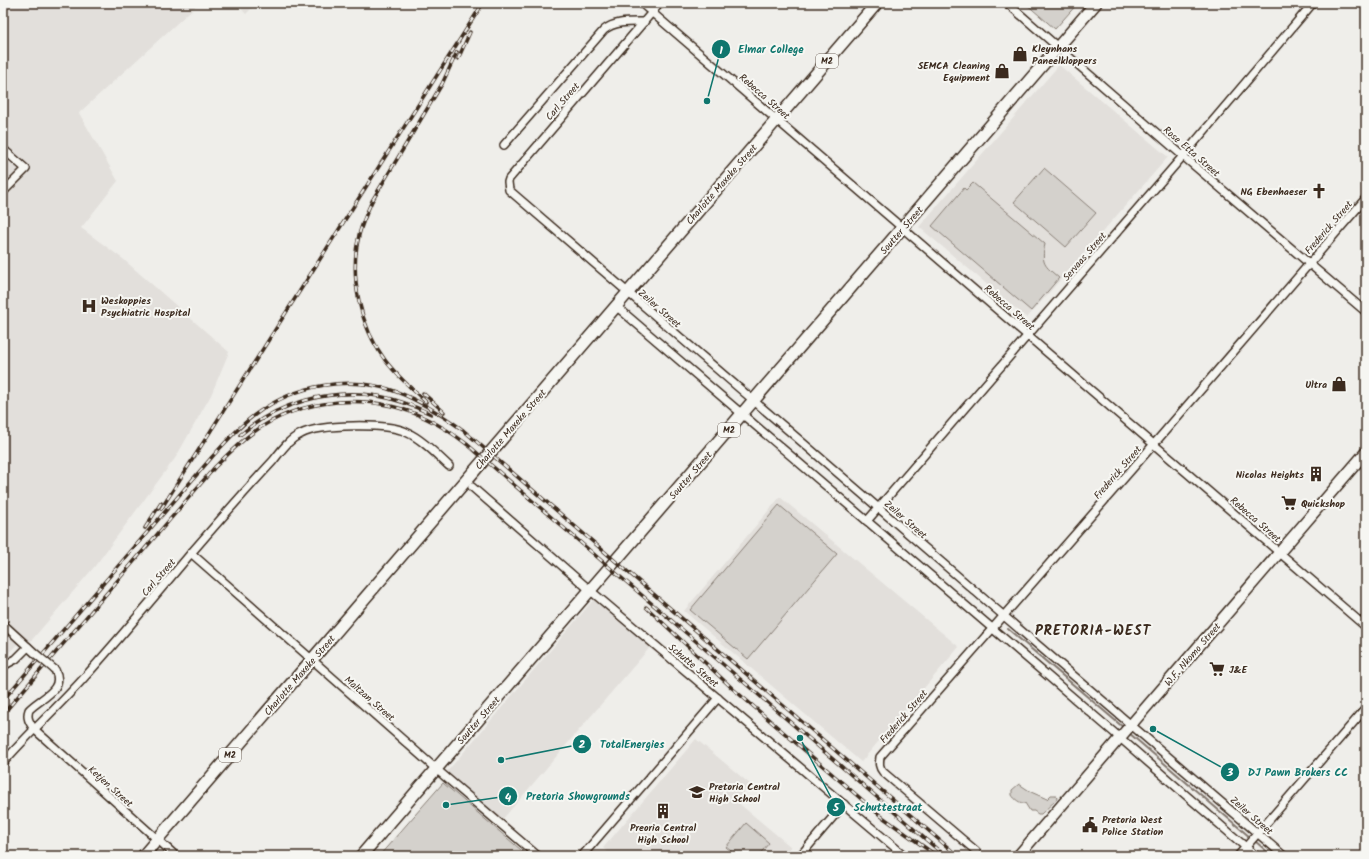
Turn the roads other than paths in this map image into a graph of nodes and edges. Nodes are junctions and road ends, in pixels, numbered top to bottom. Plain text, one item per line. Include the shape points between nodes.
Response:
1 (642, 3) edge
2 (660, 3) edge
3 (877, 3) edge
4 (1007, 3) edge
5 (1096, 3) edge
6 (1313, 3) edge
7 (652, 12) junction
8 (644, 22) junction
9 (1058, 47) junction
10 (776, 119) junction
11 (504, 145) dead end
12 (3, 149) edge
13 (1183, 156) junction
14 (3, 192) edge
15 (516, 196) joint
16 (1366, 198) edge
17 (903, 228) junction
18 (1310, 264) junction
19 (627, 293) junction
20 (616, 306) junction
21 (1366, 312) edge
22 (1028, 336) junction
23 (753, 401) junction
24 (742, 414) junction
25 (1154, 444) junction
26 (1366, 452) edge
27 (449, 466) dead end
28 (472, 487) dead end
29 (878, 508) junction
30 (867, 521) junction
31 (191, 553) junction
32 (1279, 553) junction
33 (591, 590) junction
34 (1004, 616) junction
35 (3, 624) edge
36 (1366, 627) edge
37 (992, 628) junction
38 (28, 647) junction
39 (312, 660) junction
40 (3, 666) edge
41 (718, 698) junction
42 (1366, 708) edge
43 (1131, 725) junction
44 (34, 729) junction
45 (1120, 737) junction
46 (3, 763) edge
47 (435, 768) junction
48 (844, 804) junction
49 (1256, 834) junction
50 (157, 840) junction
51 (1246, 846) junction
52 (976, 851) dead end
53 (143, 856) edge
54 (176, 856) edge
55 (361, 856) edge
56 (538, 856) edge
57 (582, 856) edge
58 (800, 856) edge
59 (905, 856) edge
60 (1018, 856) edge
61 (1238, 856) edge
62 (1256, 856) edge
63 (1284, 856) edge

1 - 7 street, Rebecca Street
2 - 7 street, Carl Street
3 - 10 main road, Charlotte Maxeke Street / M2
4 - 9 street, Rose Etta Street
5 - 9 main road, Soutter Street / M2
6 - 13 street, Servaas Street
7 - 8 street, Carl Street
7 - 10 street, Rebecca Street
8 - 11 street, Carl Street via 616,23 604,30
8 - 15 street, Carl Street via 509,179 509,190
9 - 13 street, Rose Etta Street
9 - 17 main road, Soutter Street / M2
10 - 17 street, Rebecca Street
10 - 19 main road, Charlotte Maxeke Street / M2
12 - 14 street via 26,169
13 - 18 street, Rose Etta Street
13 - 22 street, Servaas Street
15 - 19 street, Zeiler Street
16 - 18 street, Frederick Street
17 - 22 street, Rebecca Street
17 - 23 main road, Soutter Street / M2
18 - 21 street, Rose Etta Street
18 - 25 street, Frederick Street
19 - 20 main road, Charlotte Maxeke Street / M2
19 - 23 street, Zeiler Street
20 - 24 street
20 - 39 main road, Charlotte Maxeke Street / M2
22 - 25 street, Rebecca Street
22 - 29 street, Servaas Street
23 - 24 main road, Soutter Street / M2
23 - 29 street, Zeiler Street
24 - 30 street
24 - 33 main road, Soutter Street / M2
25 - 32 street, Rebecca Street
25 - 34 street, Frederick Street
26 - 32 main road, W.F. Nkomo Street
27 - 31 street, Carl Street via 406,431 384,426 306,431 292,439
28 - 33 street, Schutte Street
29 - 30 street, Servaas Street
29 - 34 street, Zeiler Street
30 - 37 street
31 - 39 street, Maltzan Street
31 - 44 street, Carl Street via 83,678
32 - 36 street, Rebecca Street
32 - 43 main road, W.F. Nkomo Street
33 - 41 street, Schutte Street
33 - 47 main road, Soutter Street / M2
34 - 37 street, Frederick Street
34 - 43 street, Zeiler Street
35 - 38 street
37 - 45 street
37 - 52 street, Frederick Street via 880,757 879,763 883,772
38 - 40 street via 16,659
38 - 44 street, bridge via 55,670 58,680 57,687 28,712 29,722
39 - 47 street, Maltzan Street
39 - 50 main road, Charlotte Maxeke Street / M2
41 - 48 street, Schutte Street
41 - 57 street
42 - 49 street
43 - 45 main road, W.F. Nkomo Street
43 - 49 street, Zeiler Street
44 - 46 street, Carl Street
44 - 50 street, Ketjen Street
45 - 51 street
45 - 60 main road, W.F. Nkomo Street
47 - 55 main road, Soutter Street / M2
47 - 56 street, Maltzan Street
48 - 58 street
48 - 59 street, Schutte Street
49 - 51 street
49 - 63 street, Zeiler Street
50 - 53 main road, Charlotte Maxeke Street / M2
50 - 54 street, Ketjen Street
51 - 61 street
51 - 62 street

